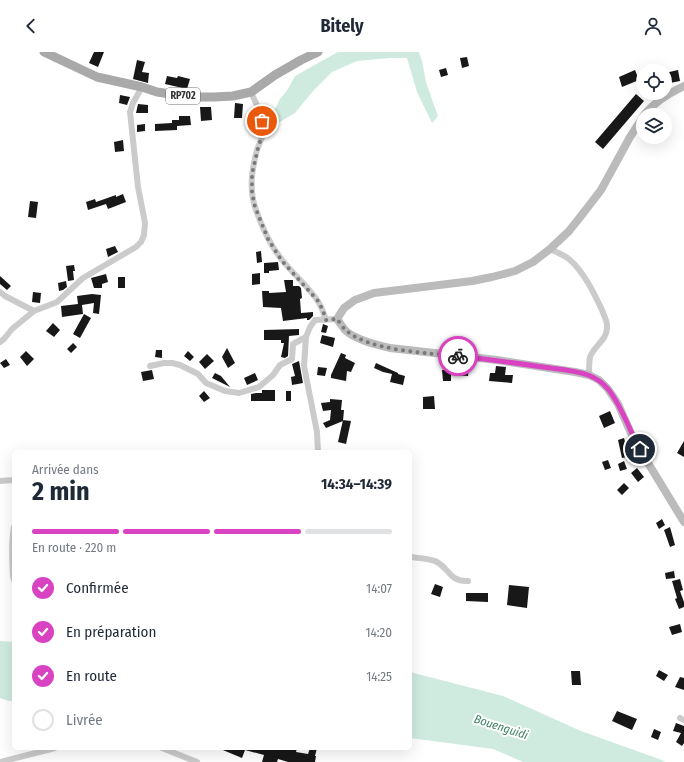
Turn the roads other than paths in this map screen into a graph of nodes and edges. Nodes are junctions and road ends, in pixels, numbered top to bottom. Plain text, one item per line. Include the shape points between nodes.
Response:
1 (44, 52) edge
2 (318, 52) edge
3 (684, 86) edge
4 (142, 87) junction
5 (251, 92) junction
6 (650, 108) edge
7 (636, 128) edge
8 (550, 249) junction
9 (0, 292) edge
10 (34, 311) junction
11 (337, 319) junction
12 (326, 320) junction
13 (306, 337) junction
14 (0, 342) edge
15 (150, 366) dead end
16 (589, 375) junction
17 (318, 450) edge
18 (12, 480) edge
19 (0, 481) edge
20 (684, 522) edge
21 (412, 557) edge
22 (468, 581) dead end
23 (47, 750) edge
24 (167, 750) edge
25 (0, 762) edge
26 (197, 762) edge

1 - 4 main road, RP702 via 97,77
2 - 5 main road, RP702 via 275,75
3 - 6 main road
4 - 5 main road, RP702 via 192,97 233,96
4 - 10 street via 130,112 138,187 145,222 141,242 84,278 57,302
5 - 12 street via 263,126 252,174 255,207 268,239 282,261 319,302
7 - 8 main road via 601,190 569,231
8 - 11 main road via 533,262 492,277 364,296 344,308
8 - 16 street via 568,259 585,278 606,322 606,333 590,357
9 - 10 street
10 - 14 street via 12,328
11 - 12 street
11 - 16 main road via 346,331 356,337 390,348 497,360
12 - 13 street via 315,320
13 - 15 street via 293,344 292,359 280,365 265,383 239,393 225,391 206,383 198,374 180,364 164,363
13 - 17 street via 304,366 317,432
16 - 20 main road via 599,380 618,404 634,440
18 - 19 street
21 - 22 street via 436,561 452,577
23 - 25 street
24 - 26 street

